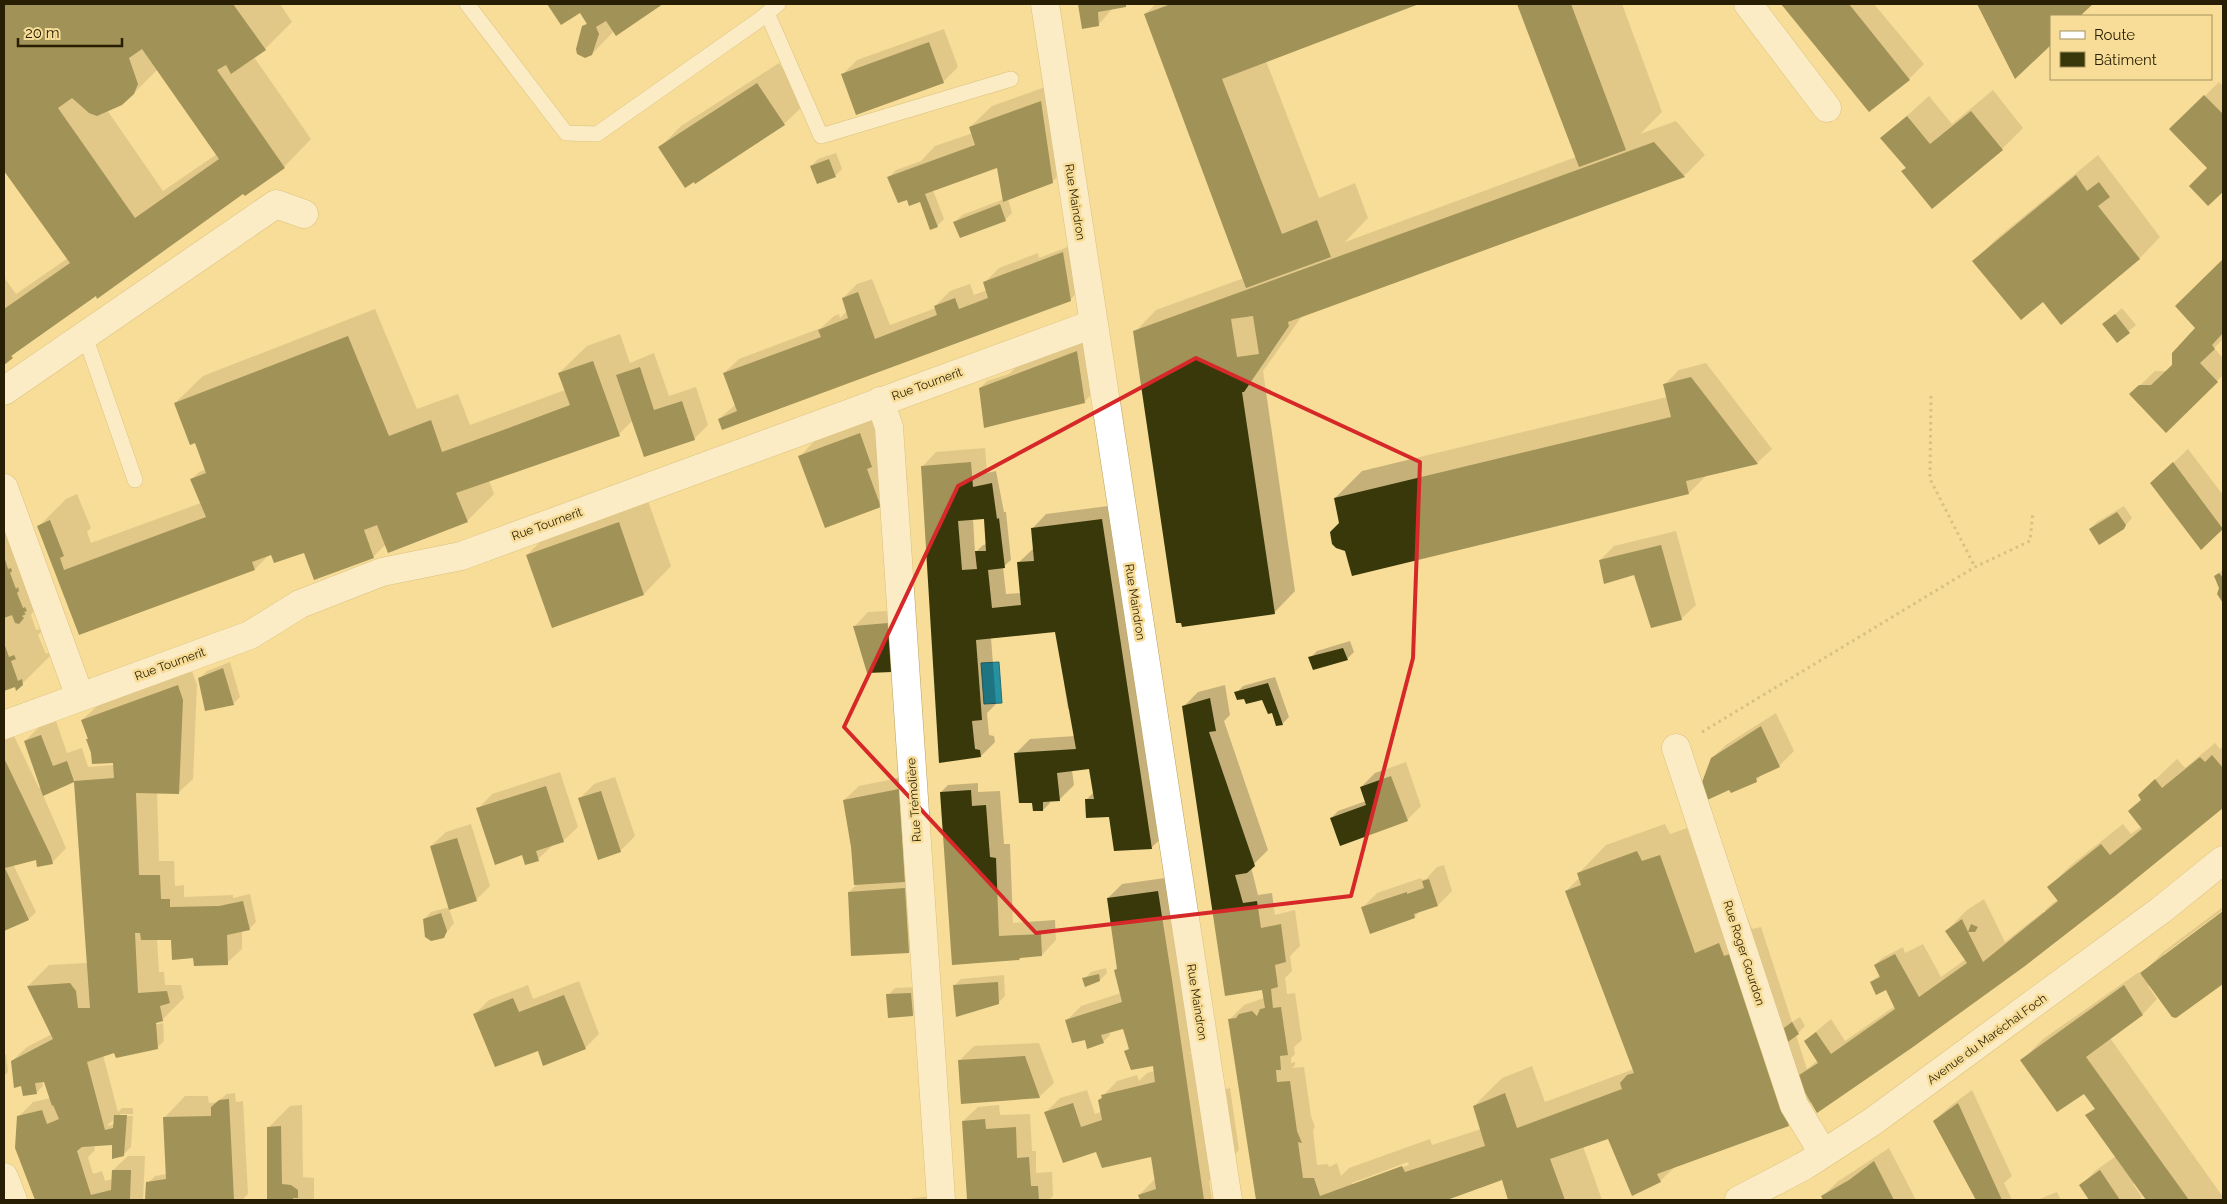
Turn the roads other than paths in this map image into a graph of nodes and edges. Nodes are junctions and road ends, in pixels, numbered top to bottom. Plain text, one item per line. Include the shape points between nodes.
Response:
1 (467, 4) edge
2 (1045, 4) edge
3 (1748, 4) edge
4 (772, 8) edge
5 (1011, 79) dead end
6 (1827, 108) dead end
7 (304, 214) dead end
8 (1094, 324) junction
9 (85, 336) junction
10 (4, 391) edge
11 (880, 401) junction
12 (135, 480) dead end
13 (4, 488) edge
14 (80, 697) junction
15 (4, 725) edge
16 (1676, 748) road end
17 (2223, 860) edge
18 (1823, 1153) junction
19 (4, 1177) edge
20 (13, 1200) edge
21 (941, 1200) edge
22 (1228, 1200) edge
23 (1739, 1200) edge

1 - 4 lane via 566,134 597,134
2 - 8 street, Rue Maindron
3 - 6 street
4 - 5 lane via 821,136
7 - 9 street via 276,204
8 - 11 street, Rue Tournerit
8 - 22 street, Rue Maindron
9 - 10 street
9 - 12 lane
11 - 14 street, Rue Tournerit via 461,556 382,572 300,604 250,635
11 - 21 street, Rue Trémolière via 890,427
13 - 14 street
14 - 15 street, Rue Tournerit
16 - 18 street, Rue Roger Gourdon via 1794,1105
17 - 18 street, Avenue du Maréchal Foch via 2161,910 1880,1116
18 - 23 street, Avenue du Maréchal Foch
19 - 20 street

